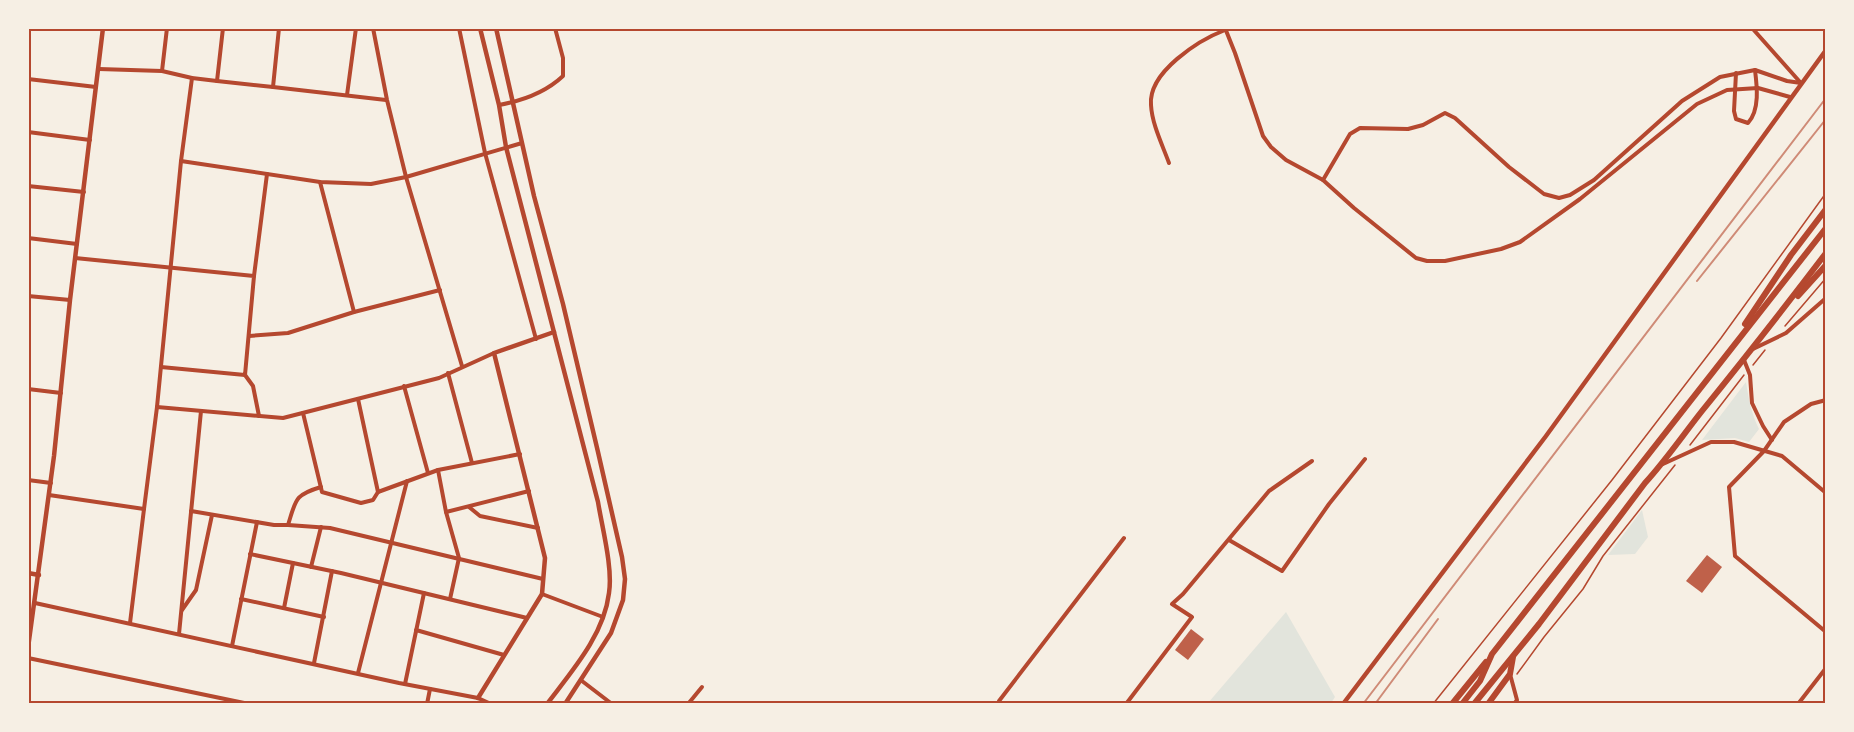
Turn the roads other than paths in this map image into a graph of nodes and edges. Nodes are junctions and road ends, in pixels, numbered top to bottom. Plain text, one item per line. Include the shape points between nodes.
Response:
1 (103, 28) edge
2 (166, 28) edge
3 (223, 28) edge
4 (279, 28) edge
5 (356, 28) edge
6 (373, 28) edge
7 (459, 28) edge
8 (480, 28) edge
9 (496, 28) edge
10 (555, 28) edge
11 (1752, 28) edge
12 (1225, 29) edge
13 (1826, 50) edge
14 (99, 69) junction
15 (1755, 70) junction
16 (162, 71) junction
17 (1736, 73) junction
18 (192, 78) junction
19 (28, 79) edge
20 (217, 81) junction
21 (1800, 82) junction
22 (97, 87) junction
23 (273, 87) junction
24 (1758, 88) junction
25 (1736, 90) junction
26 (347, 95) junction
27 (1791, 97) junction
28 (387, 100) junction
29 (513, 103) junction
30 (498, 105) junction
31 (28, 132) edge
32 (90, 140) junction
33 (522, 143) junction
34 (506, 147) junction
35 (485, 153) junction
36 (182, 161) junction
37 (1169, 162) dead end
38 (267, 174) junction
39 (406, 177) junction
40 (1323, 180) junction
41 (320, 182) junction
42 (28, 186) edge
43 (84, 192) junction
44 (1826, 209) edge
45 (1826, 228) edge
46 (28, 238) edge
47 (77, 244) junction
48 (1826, 252) edge
49 (75, 258) junction
50 (1826, 265) edge
51 (171, 268) junction
52 (254, 276) junction
53 (440, 290) junction
54 (28, 296) edge
55 (1826, 298) edge
56 (70, 300) junction
57 (354, 312) junction
58 (1772, 325) junction
59 (554, 332) junction
60 (249, 336) junction
61 (536, 339) junction
62 (1750, 350) junction
63 (494, 353) junction
64 (1744, 359) junction
65 (1720, 363) junction
66 (462, 366) junction
67 (161, 367) junction
68 (448, 373) junction
69 (245, 375) junction
70 (404, 386) junction
71 (28, 389) edge
72 (61, 393) junction
73 (358, 399) junction
74 (1826, 400) edge
75 (157, 407) junction
76 (201, 411) junction
77 (303, 413) junction
78 (259, 416) junction
79 (1772, 440) junction
80 (1764, 451) junction
81 (520, 454) junction
82 (1365, 459) dead end
83 (1312, 461) dead end
84 (472, 463) junction
85 (1662, 464) junction
86 (438, 470) junction
87 (428, 473) junction
88 (28, 480) edge
89 (407, 481) junction
90 (51, 483) junction
91 (321, 487) junction
92 (529, 491) junction
93 (378, 492) junction
94 (1826, 493) edge
95 (49, 495) junction
96 (469, 506) junction
97 (144, 509) junction
98 (191, 511) junction
99 (446, 512) junction
100 (213, 514) junction
101 (257, 522) junction
102 (288, 525) junction
103 (321, 527) junction
104 (538, 528) junction
105 (1124, 538) dead end
106 (1228, 540) junction
107 (391, 542) junction
108 (250, 554) junction
109 (459, 558) junction
110 (293, 563) junction
111 (311, 567) junction
112 (332, 571) junction
113 (28, 573) edge
114 (39, 575) junction
115 (543, 579) junction
116 (381, 583) junction
117 (424, 593) junction
118 (542, 594) junction
119 (450, 599) junction
120 (241, 600) junction
121 (35, 603) junction
122 (284, 608) junction
123 (181, 611) junction
124 (324, 617) junction
125 (603, 617) junction
126 (527, 618) junction
127 (130, 623) junction
128 (416, 630) junction
129 (1826, 632) edge
130 (179, 634) junction
131 (232, 645) junction
132 (28, 648) edge
133 (1492, 654) junction
134 (504, 655) junction
135 (1513, 656) junction
136 (28, 658) edge
137 (314, 663) junction
138 (1826, 668) edge
139 (358, 673) junction
140 (1511, 678) junction
141 (582, 681) junction
142 (405, 684) junction
143 (702, 687) dead end
144 (430, 688) junction
145 (478, 698) junction
146 (249, 704) edge
147 (427, 704) edge
148 (491, 704) edge
149 (547, 704) edge
150 (565, 704) edge
151 (612, 704) edge
152 (688, 704) edge
153 (1002, 704) edge
154 (1126, 704) edge
155 (1343, 704) edge
156 (1452, 704) edge
157 (1462, 704) edge
158 (1474, 704) edge
159 (1488, 704) edge
160 (1514, 704) edge
161 (1798, 704) edge

1 - 14 street
2 - 16 street
3 - 20 street
4 - 23 street
5 - 26 street
6 - 28 street
7 - 35 street
8 - 30 street
9 - 29 street
10 - 29 street via 563,76 552,87
11 - 21 street
12 - 37 street via 1179,58 1152,91 1150,104
12 - 40 street via 1263,136 1286,160
13 - 21 street
14 - 16 street
14 - 22 street
15 - 17 street
15 - 21 street
15 - 24 street
16 - 18 street
17 - 25 street
17 - 40 street via 1720,77 1682,101 1594,180 1559,198 1544,194 1445,113 1408,129 1360,128 1350,134
18 - 20 street
18 - 36 street
19 - 22 street
20 - 23 street
21 - 27 street
22 - 32 street
23 - 26 street
24 - 25 street
24 - 25 street via 1748,123 1736,119
24 - 27 street
25 - 40 street via 1727,90 1697,104 1580,199 1520,242 1501,249 1445,261 1416,258
26 - 28 street
27 - 155 street via 1546,436
28 - 39 street
29 - 30 street
29 - 33 street
30 - 34 street
31 - 32 street
32 - 43 street
33 - 34 street
33 - 141 street via 625,579 623,600 611,633
34 - 35 street
34 - 59 street
35 - 39 street
35 - 61 street
36 - 38 street
36 - 51 street
38 - 41 street
38 - 52 street
39 - 41 street via 371,184
39 - 53 street
41 - 57 street
42 - 43 street
43 - 47 street
44 - 65 highway
45 - 65 highway
46 - 47 street
47 - 49 street
48 - 58 highway
49 - 51 street
49 - 56 street
50 - 58 highway
51 - 52 street
51 - 67 street
52 - 60 street
53 - 57 street
53 - 66 street
54 - 56 street
55 - 62 street via 1786,333
56 - 72 street
57 - 60 street via 288,333
58 - 62 highway
59 - 61 street
59 - 125 street via 598,502 608,558 610,592
60 - 69 street
61 - 63 street
62 - 64 highway
63 - 66 street
63 - 81 street
64 - 79 street via 1752,403
64 - 85 highway
65 - 133 highway
66 - 68 street
67 - 69 street
67 - 75 street
68 - 70 street
68 - 84 street
69 - 78 street via 253,386
70 - 73 street
70 - 87 street
71 - 72 street
72 - 90 street
73 - 77 street
73 - 93 street
74 - 79 street via 1811,404 1784,422
75 - 76 street
75 - 97 street
76 - 78 street
76 - 98 street
77 - 78 street via 283,418
77 - 91 street
79 - 80 street
80 - 85 street via 1734,442 1711,442
80 - 94 street via 1782,456
80 - 129 street via 1729,487 1735,556
81 - 84 street
81 - 92 street
82 - 106 street via 1282,570
83 - 106 street via 1269,491
84 - 86 street
85 - 135 highway
86 - 87 street
86 - 99 street
87 - 89 street
88 - 90 street
89 - 93 street
89 - 107 street
90 - 95 street
91 - 93 street via 322,492 360,503 372,500
91 - 102 street via 296,500
92 - 96 street
92 - 104 street
95 - 97 street
95 - 114 street
96 - 99 street
96 - 104 street via 480,516
97 - 127 street
98 - 100 street
98 - 123 street
99 - 109 street
100 - 101 street
100 - 123 street via 195,590
101 - 102 street
101 - 108 street
102 - 103 street
103 - 107 street
103 - 111 street
104 - 115 street via 545,558
105 - 153 street via 999,701
106 - 154 street via 1172,604 1192,617
107 - 109 street
107 - 116 street
108 - 110 street
108 - 120 street
109 - 115 street
109 - 119 street
110 - 111 street
110 - 122 street
111 - 112 street
112 - 116 street
112 - 124 street
113 - 114 street
114 - 121 street
115 - 118 street
116 - 117 street
116 - 139 street
117 - 119 street
117 - 128 street
118 - 125 street
118 - 126 street
119 - 126 street
120 - 122 street
120 - 131 street
121 - 127 street
121 - 132 street
122 - 124 street
123 - 130 street
124 - 137 street
125 - 149 street via 588,646
126 - 134 street
127 - 130 street
128 - 134 street
128 - 142 street
130 - 131 street
131 - 137 street
133 - 156 highway
133 - 157 highway via 1480,681
134 - 145 street
135 - 140 highway
135 - 158 highway
136 - 146 street
137 - 139 street
138 - 161 street
139 - 142 street
140 - 159 highway
140 - 160 street via 1517,700
141 - 150 street
141 - 151 street
142 - 144 street
143 - 152 street
144 - 145 street
144 - 147 street
145 - 148 street

